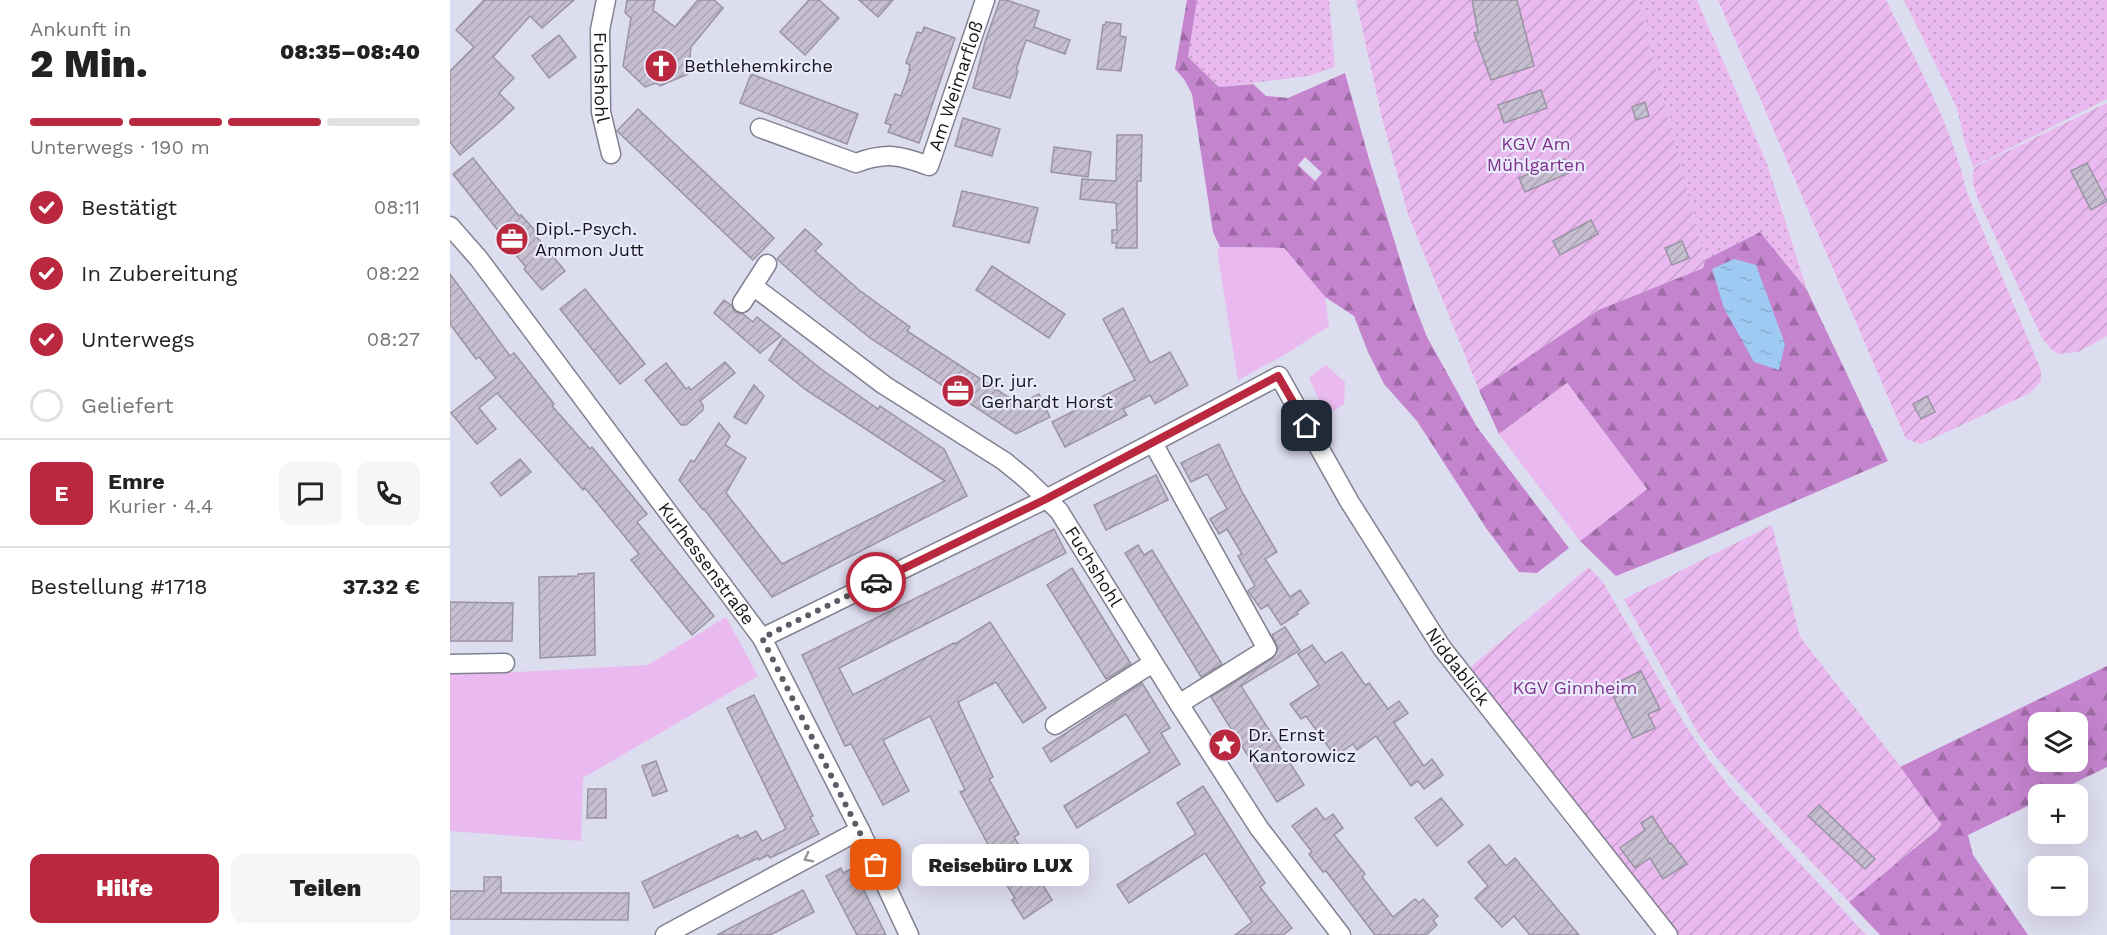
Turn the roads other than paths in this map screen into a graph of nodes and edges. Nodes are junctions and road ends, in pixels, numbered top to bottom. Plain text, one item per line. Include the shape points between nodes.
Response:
1 (606, 0) edge
2 (984, 0) edge
3 (760, 128) dead end
4 (611, 154) dead end
5 (450, 226) edge
6 (767, 264) dead end
7 (753, 286) junction
8 (742, 303) dead end
9 (1153, 443) junction
10 (1046, 499) junction
11 (762, 638) junction
12 (506, 663) dead end
13 (1153, 663) junction
14 (450, 664) edge
15 (1179, 704) junction
16 (1055, 725) dead end
17 (860, 830) junction
18 (665, 935) edge
19 (909, 935) edge
20 (1341, 935) edge
21 (1668, 935) edge

1 - 4 street, Fuchshohl via 600,30 601,112
2 - 3 street, Am Weimarfloß via 929,166 904,157 875,156 856,163
5 - 11 street, Kurhessenstraße
6 - 7 street
7 - 8 street
7 - 10 street, Fuchshohl via 884,385 1004,461
9 - 10 street
9 - 15 street via 1267,649
9 - 21 street, Niddablick via 1278,376 1349,501 1442,648
10 - 11 street
10 - 13 street, Fuchshohl via 1059,511
11 - 17 street, Kurhessenstraße
12 - 14 street
13 - 15 street, Fuchshohl
13 - 16 street
15 - 20 street, Fuchshohl via 1259,828
17 -> 18 street
17 - 19 street, Kurhessenstraße

